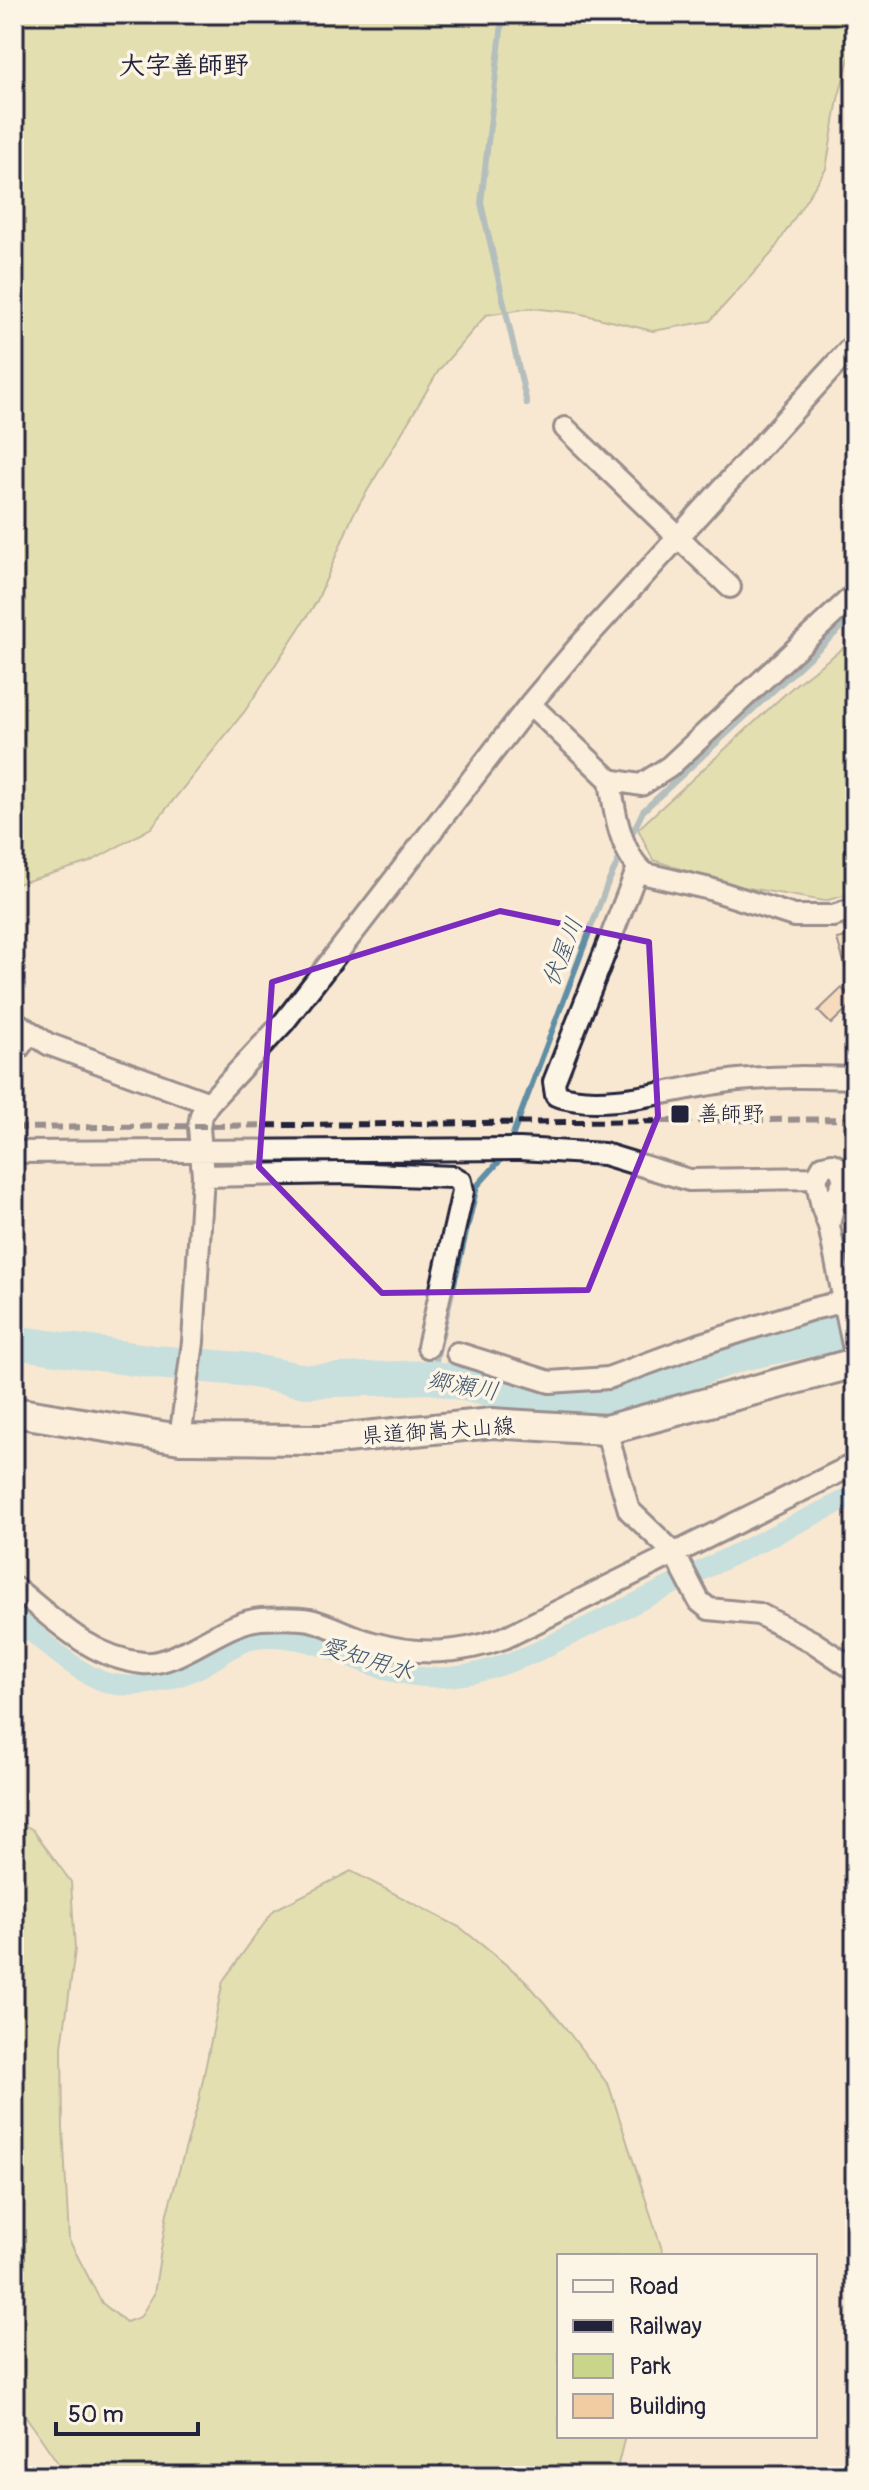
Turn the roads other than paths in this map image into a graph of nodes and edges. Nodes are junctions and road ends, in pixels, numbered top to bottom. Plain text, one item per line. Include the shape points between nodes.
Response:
1 (855, 343) edge
2 (565, 428) dead end
3 (678, 537) junction
4 (730, 587) dead end
5 (855, 594) edge
6 (530, 704) junction
7 (610, 780) junction
8 (638, 868) junction
9 (855, 909) edge
10 (22, 1027) edge
11 (14, 1054) edge
12 (855, 1078) edge
13 (209, 1103) junction
14 (14, 1152) edge
15 (202, 1152) junction
16 (203, 1176) junction
17 (850, 1300) edge
18 (428, 1347) dead end
19 (854, 1348) edge
20 (457, 1353) dead end
21 (855, 1355) edge
22 (855, 1363) edge
23 (14, 1412) edge
24 (606, 1430) junction
25 (180, 1439) junction
26 (855, 1464) edge
27 (674, 1553) junction
28 (14, 1587) edge
29 (855, 1670) edge

1 - 3 street
2 - 3 street
3 - 4 street
3 - 6 street
5 - 7 street via 669,767 641,785
6 - 7 street
6 - 13 street via 284,1022
7 - 8 street via 618,828
8 - 9 street via 794,916 833,916
8 - 12 street via 554,1082 556,1095 572,1101 627,1098 738,1080
10 - 11 street
10 - 13 street via 48,1044
13 - 15 street via 199,1127
14 - 15 street
15 - 16 street
15 - 17 street via 520,1149 604,1154 689,1180 816,1178
16 - 18 street via 341,1173 461,1181
16 - 25 street via 193,1342
17 - 19 street
17 - 20 street via 608,1378 550,1382
19 - 21 street
22 - 24 main road, 県道御嵩犬山線
23 - 25 main road, 県道御嵩犬山線
24 - 25 main road, 県道御嵩犬山線 via 492,1423 326,1440
24 - 27 street via 629,1510
26 - 27 street
27 - 28 street via 504,1638 444,1653 372,1643 310,1620 257,1619 146,1664 86,1645
27 - 29 street via 709,1609 759,1614

